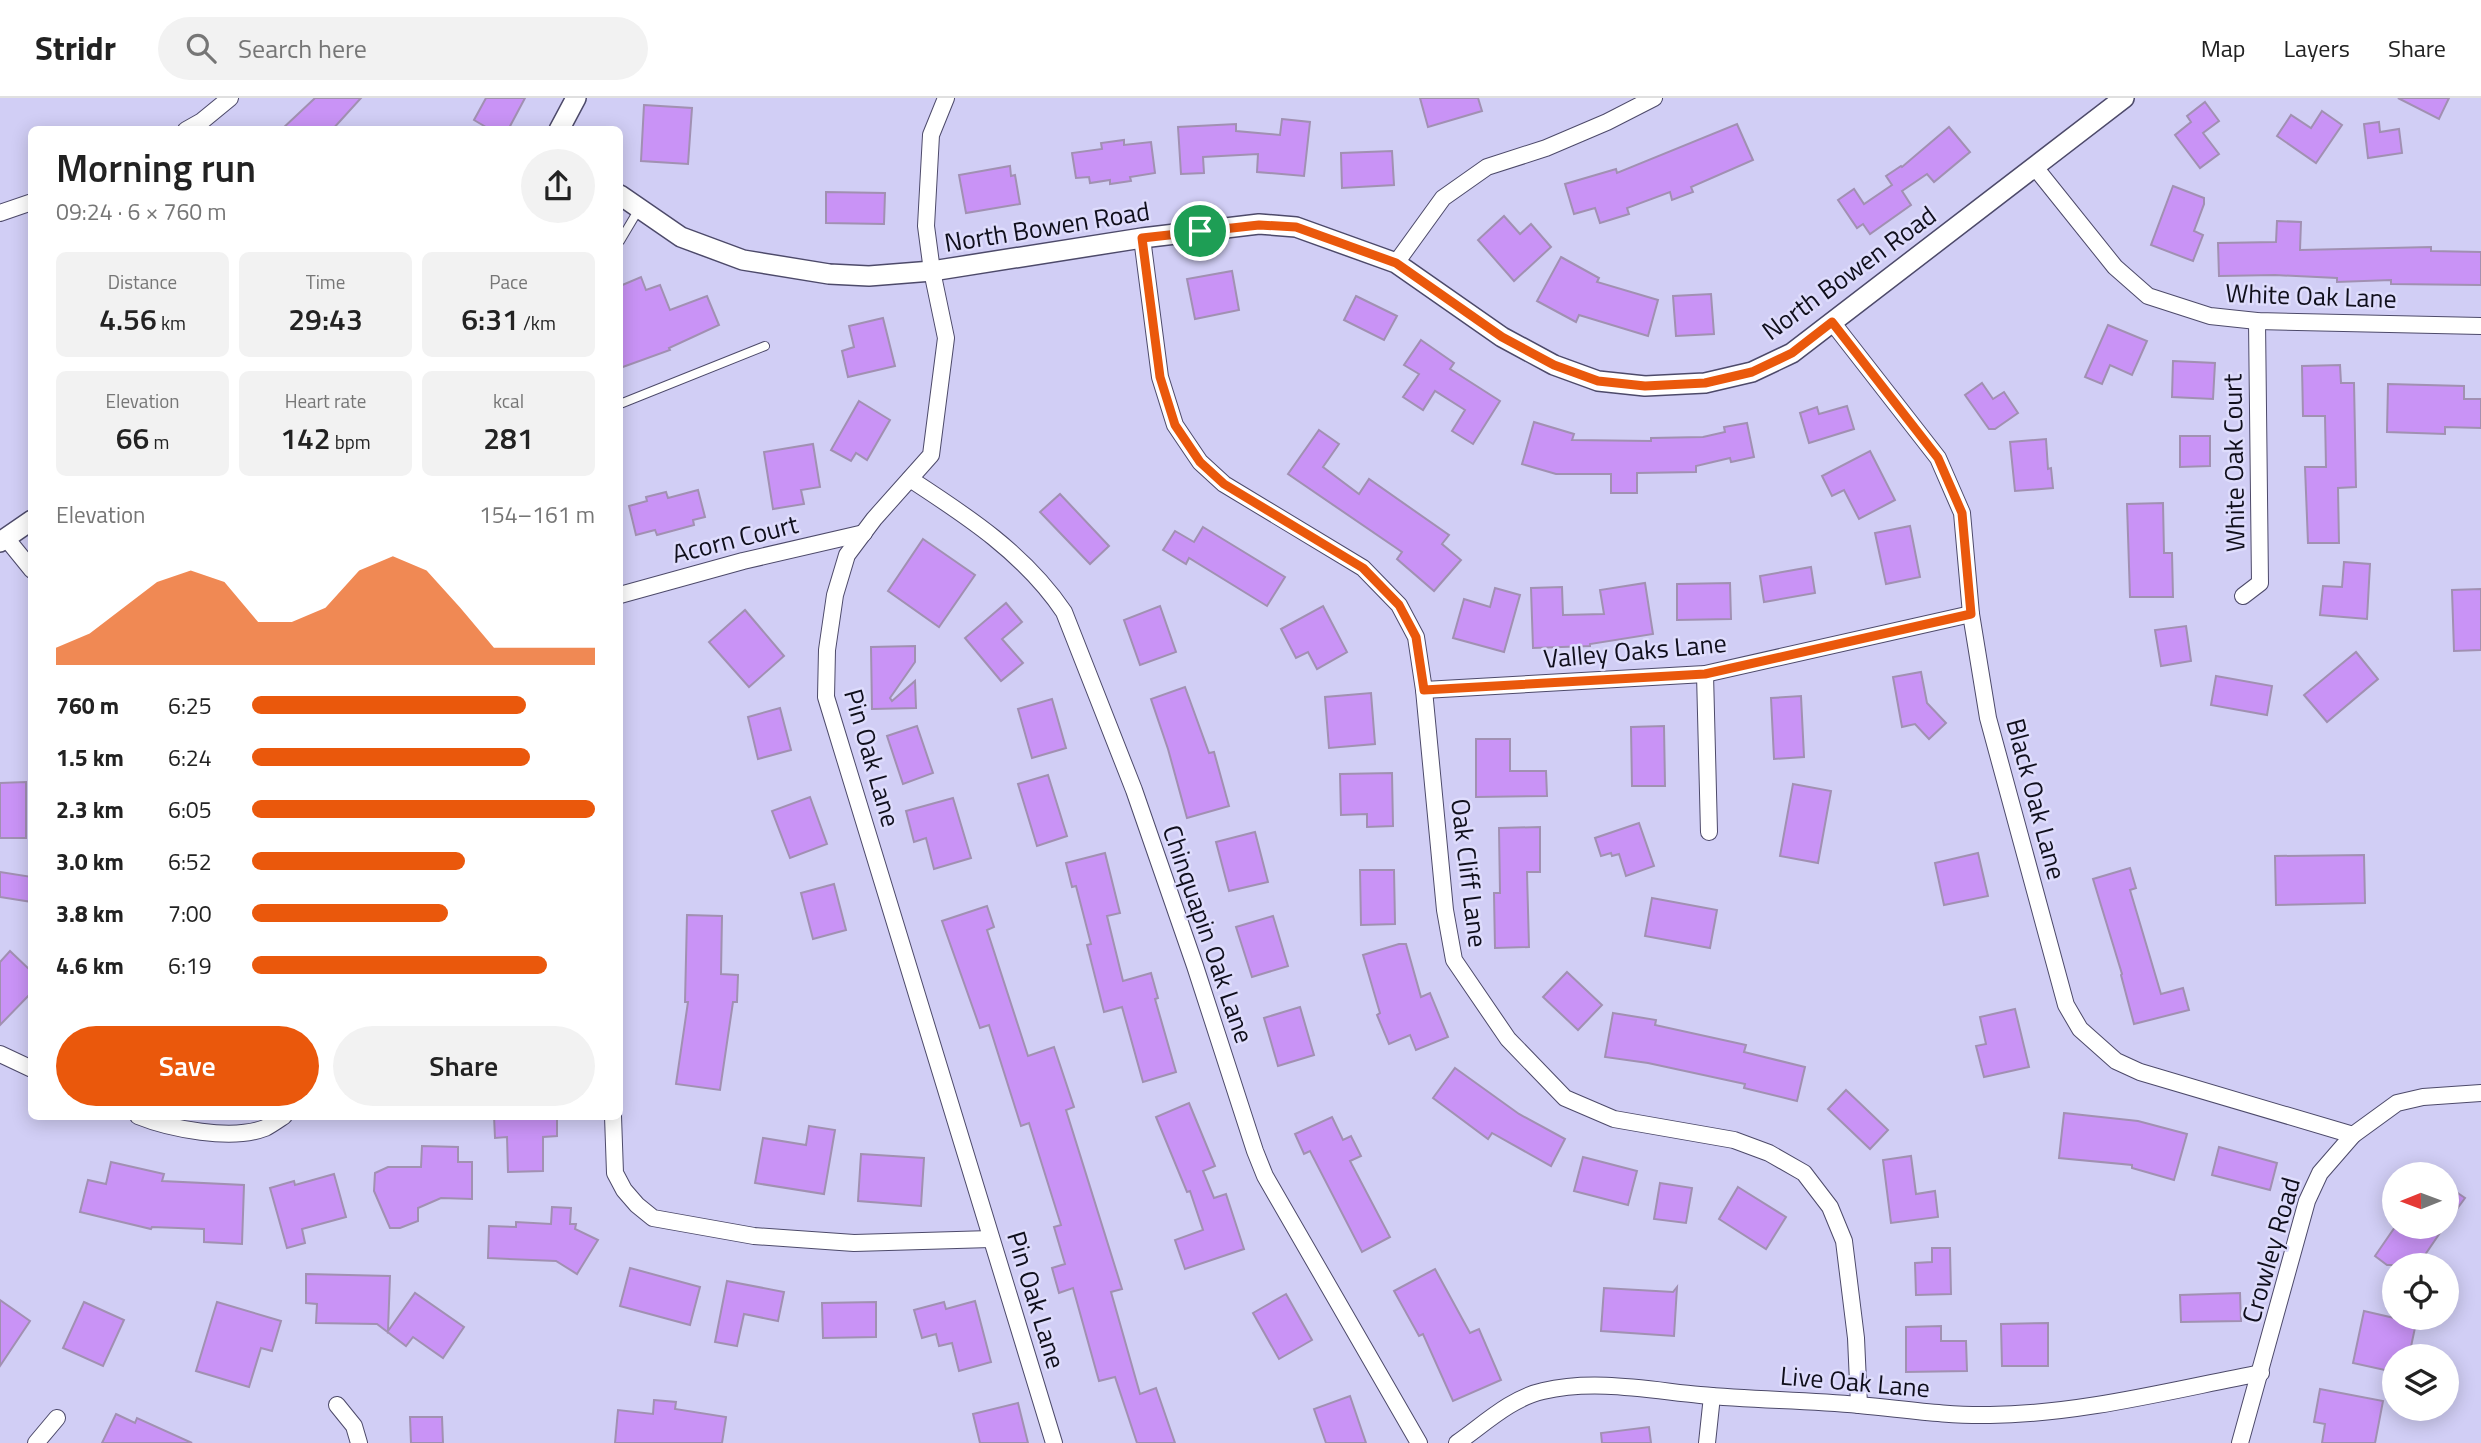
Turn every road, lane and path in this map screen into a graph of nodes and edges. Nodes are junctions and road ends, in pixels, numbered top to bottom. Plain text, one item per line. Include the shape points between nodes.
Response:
1 (230, 98) edge
2 (576, 98) edge
3 (946, 98) edge
4 (1654, 98) edge
5 (2124, 98) edge
6 (193, 126) edge
7 (561, 126) edge
8 (2034, 166) junction
9 (623, 197) edge
10 (28, 203) edge
11 (639, 209) junction
12 (0, 213) edge
13 (623, 236) edge
14 (1142, 238) junction
15 (1396, 263) junction
16 (932, 271) junction
17 (2257, 321) junction
18 (1832, 322) junction
19 (2481, 326) edge
20 (765, 346) dead end
21 (623, 403) edge
22 (910, 479) junction
23 (28, 523) edge
24 (864, 533) junction
25 (3, 540) edge
26 (28, 566) edge
27 (623, 594) edge
28 (2244, 596) dead end
29 (1971, 614) junction
30 (1705, 674) junction
31 (1424, 690) junction
32 (1709, 832) dead end
33 (0, 1054) edge
34 (28, 1067) edge
35 (2481, 1093) edge
36 (148, 1120) edge
37 (277, 1120) edge
38 (613, 1120) edge
39 (2353, 1135) junction
40 (991, 1239) junction
41 (2262, 1373) junction
42 (1712, 1396) junction
43 (337, 1405) dead end
44 (1859, 1405) junction
45 (57, 1418) dead end
46 (36, 1443) edge
47 (359, 1443) edge
48 (1054, 1443) edge
49 (1419, 1443) edge
50 (1457, 1443) edge
51 (1707, 1443) edge
52 (2240, 1443) edge

1 - 6 street
2 - 7 street
3 - 16 street, Pin Oak Lane via 931,135 926,226
4 - 15 street via 1546,148 1487,167 1443,198
5 - 8 street, North Bowen Road
8 - 17 street, White Oak Lane via 2115,267 2148,296 2210,316
8 - 18 street, North Bowen Road
9 - 11 street, North Bowen Road
10 - 12 street
11 - 13 lane
11 - 16 street, North Bowen Road via 681,237 743,260 829,274
14 - 15 street, North Bowen Road via 1259,225 1296,227
14 - 16 street, North Bowen Road
14 - 31 street, Oak Cliff Lane via 1160,377 1175,425 1200,462 1224,484 1363,568 1399,605 1416,637
15 - 18 street, North Bowen Road via 1502,337 1554,365 1598,381 1645,386 1705,383 1752,372 1792,353
16 - 22 street, Pin Oak Lane via 946,338 931,455
17 - 19 street, White Oak Lane
17 - 28 street, White Oak Court via 2259,583
18 - 29 street, Black Oak Lane via 1938,458 1962,513
20 - 21 lane
22 - 24 street, Pin Oak Lane
22 - 49 street, Chinquapin Oak Lane via 1002,542 1064,612 1142,815 1265,1176
23 - 25 street
24 - 27 street, Acorn Court
24 - 40 street, Pin Oak Lane via 847,555 835,595 825,697
25 - 26 street
29 - 30 street, Valley Oaks Lane
29 - 39 street, Black Oak Lane via 1988,718 2066,1005 2080,1029 2116,1060 2140,1072
30 - 31 street, Valley Oaks Lane
30 - 32 street
31 - 44 street, Oak Cliff Lane via 1454,960 1508,1039 1564,1097 1614,1119 1734,1140 1804,1173 1830,1207 1844,1241
33 - 34 street
35 - 39 street, Crowley Road via 2397,1103
36 - 37 street via 236,1133
38 - 40 street via 615,1173 624,1190 653,1218 754,1236 854,1243
39 - 41 street, Crowley Road via 2320,1173 2307,1201
40 - 48 street, Pin Oak Lane
41 - 44 street, Live Oak Lane via 2053,1412 1925,1414
41 - 52 street, Crowley Road
42 - 44 street, Live Oak Lane
42 - 50 street, Live Oak Lane via 1604,1386 1540,1391 1510,1405
42 - 51 street
43 - 47 street via 354,1426
45 - 46 street

